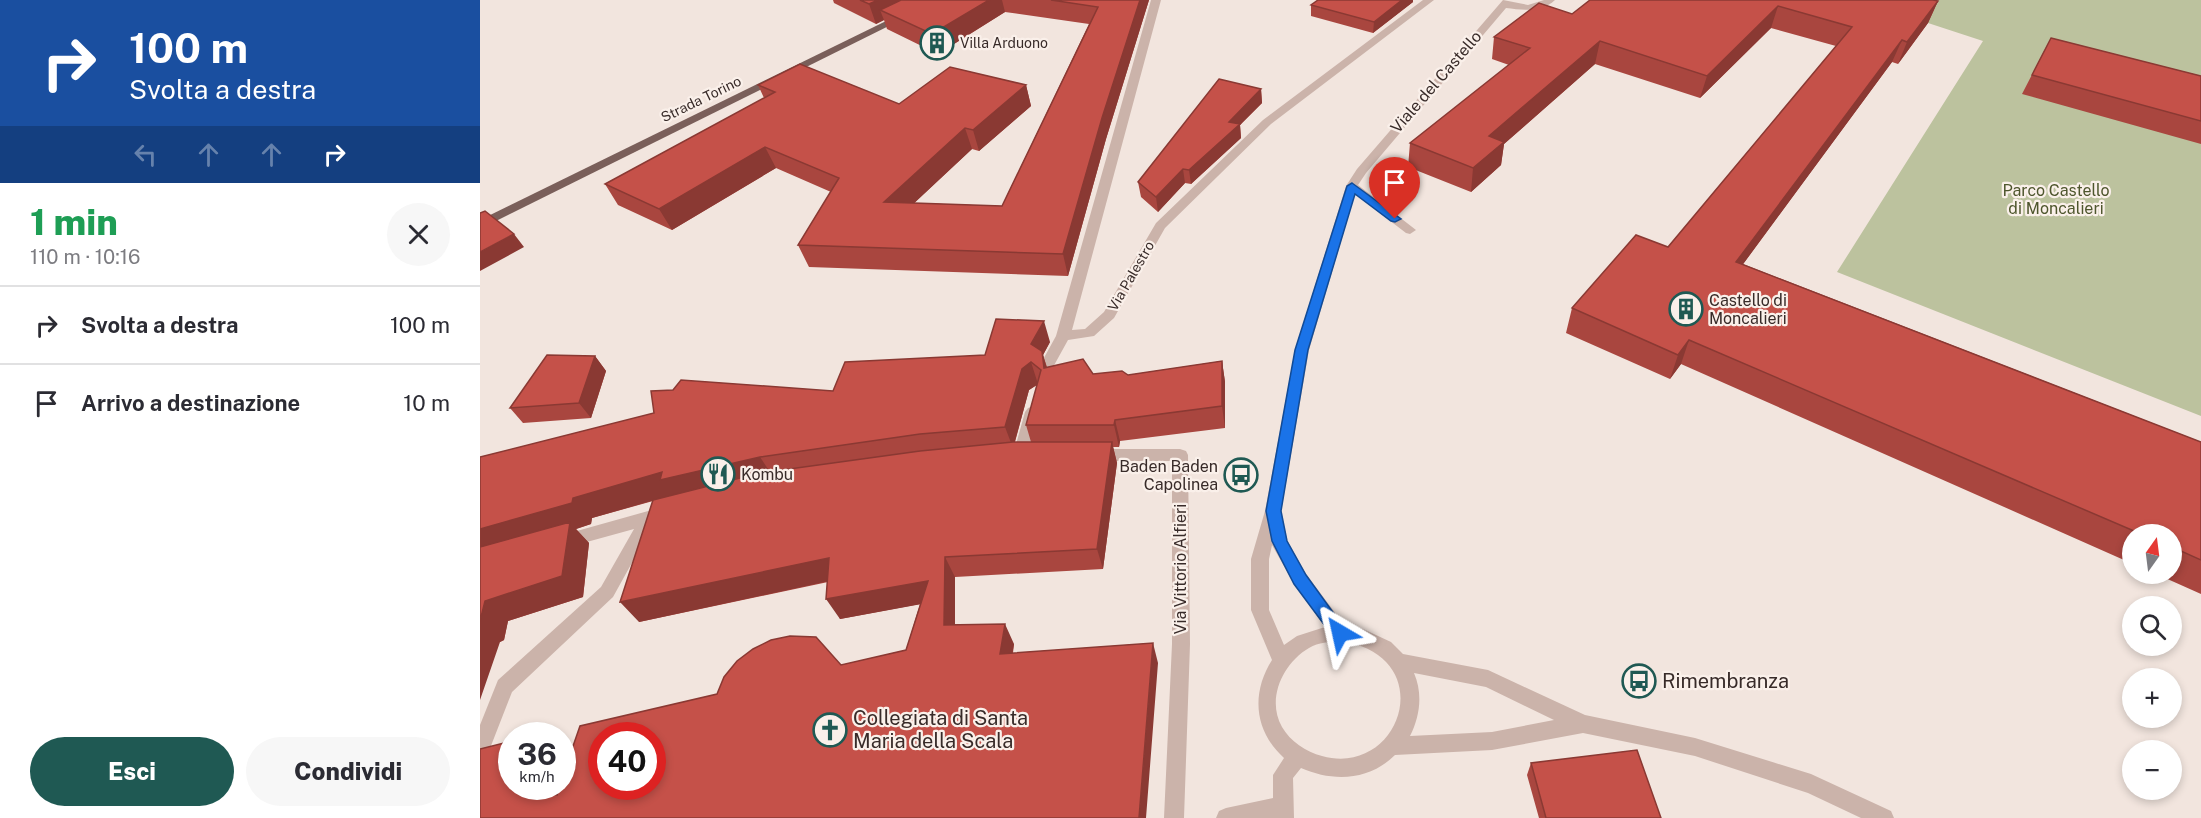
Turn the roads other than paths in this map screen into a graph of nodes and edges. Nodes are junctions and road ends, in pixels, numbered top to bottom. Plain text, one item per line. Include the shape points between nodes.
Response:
1 (936, 0) edge
2 (1156, 0) edge
3 (1429, 0) edge
4 (1550, 0) edge
5 (1506, 3) edge
6 (1352, 186) junction
7 (480, 225) edge
8 (1410, 230) dead end
9 (1063, 336) junction
10 (1047, 365) edge
11 (1036, 401) edge
12 (1043, 455) edge
13 (1077, 455) edge
14 (683, 508) edge
15 (1273, 511) junction
16 (649, 517) junction
17 (548, 546) edge
18 (1340, 633) junction
19 (1281, 660) junction
20 (1399, 662) junction
21 (1583, 724) junction
22 (1393, 746) junction
23 (480, 749) edge
24 (1298, 757) junction
25 (1284, 812) edge
26 (1174, 818) edge
27 (1226, 818) edge
28 (1884, 818) edge

1 - 7 main road, Strada Torino
2 - 9 street
3 - 9 street, Via Palestro via 1267,122 1160,226 1109,315 1089,333
4 - 5 street via 1528,8
5 - 6 street, Viale del Castello via 1360,171
6 - 8 street
6 - 15 street, Viale del Castello via 1302,350
9 - 10 street
11 - 12 street via 1015,456
13 - 26 street, Via Vittorio Alfieri via 1180,455 1181,644
14 - 16 street
15 - 18 street, Viale del Castello via 1279,541 1300,579
15 - 19 street, Viale del Castello via 1260,559 1260,610
16 - 17 street
16 - 23 street via 607,592 505,686
18 - 19 street via 1316,636
18 - 20 street via 1363,637 1383,647
19 - 24 street via 1270,679 1266,700 1269,722 1280,742
20 - 21 street via 1488,679
20 - 22 street via 1409,682 1412,704 1406,727
21 - 22 street via 1492,741
21 - 28 street via 1695,747 1812,784
22 - 24 street via 1372,761 1348,768 1322,767
24 - 25 street via 1283,776
25 - 27 street

